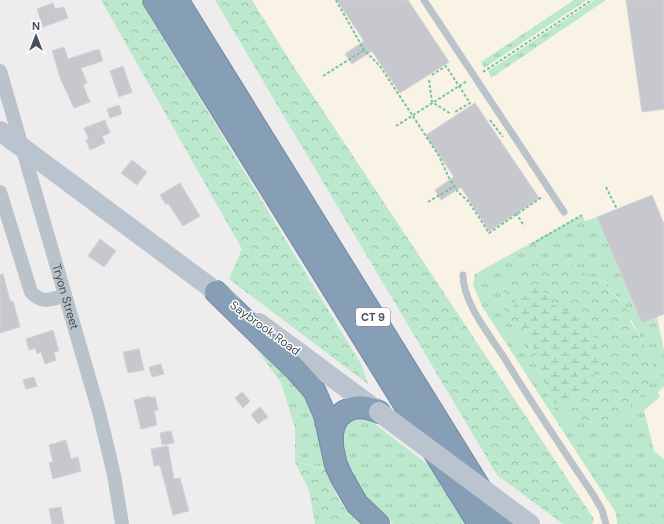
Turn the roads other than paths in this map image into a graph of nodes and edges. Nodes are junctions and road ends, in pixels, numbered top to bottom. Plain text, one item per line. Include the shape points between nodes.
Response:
1 (154, 0) edge
2 (177, 0) edge
3 (186, 0) edge
4 (424, 0) edge
5 (0, 71) edge
6 (244, 110) junction
7 (0, 131) edge
8 (23, 150) junction
9 (0, 192) edge
10 (564, 212) dead end
11 (462, 275) dead end
12 (216, 292) junction
13 (65, 295) junction
14 (380, 412) junction
15 (333, 450) junction
16 (122, 524) edge
17 (378, 524) edge
18 (479, 524) edge
19 (502, 524) edge
20 (530, 524) edge
21 (606, 524) edge

1 - 18 highway, CT 9
2 - 6 highway, CT 9
3 - 6 highway
4 - 10 lane
5 - 8 street, Tryon Street
6 - 19 highway, CT 9
7 - 8 main road, Saybrook Road
8 - 12 main road, Saybrook Road
8 - 13 street, Tryon Street
9 - 13 street via 31,292 43,301
11 - 21 lane via 464,290 471,304 535,408 594,496
12 - 14 main road, Saybrook Road
12 - 15 highway via 314,390 325,415
13 - 16 street, Tryon Street via 99,412 114,475
14 - 15 highway via 364,406 346,410 339,416 332,430
14 - 20 main road, Saybrook Road, bridge
15 - 17 highway via 336,465 348,491 357,504

